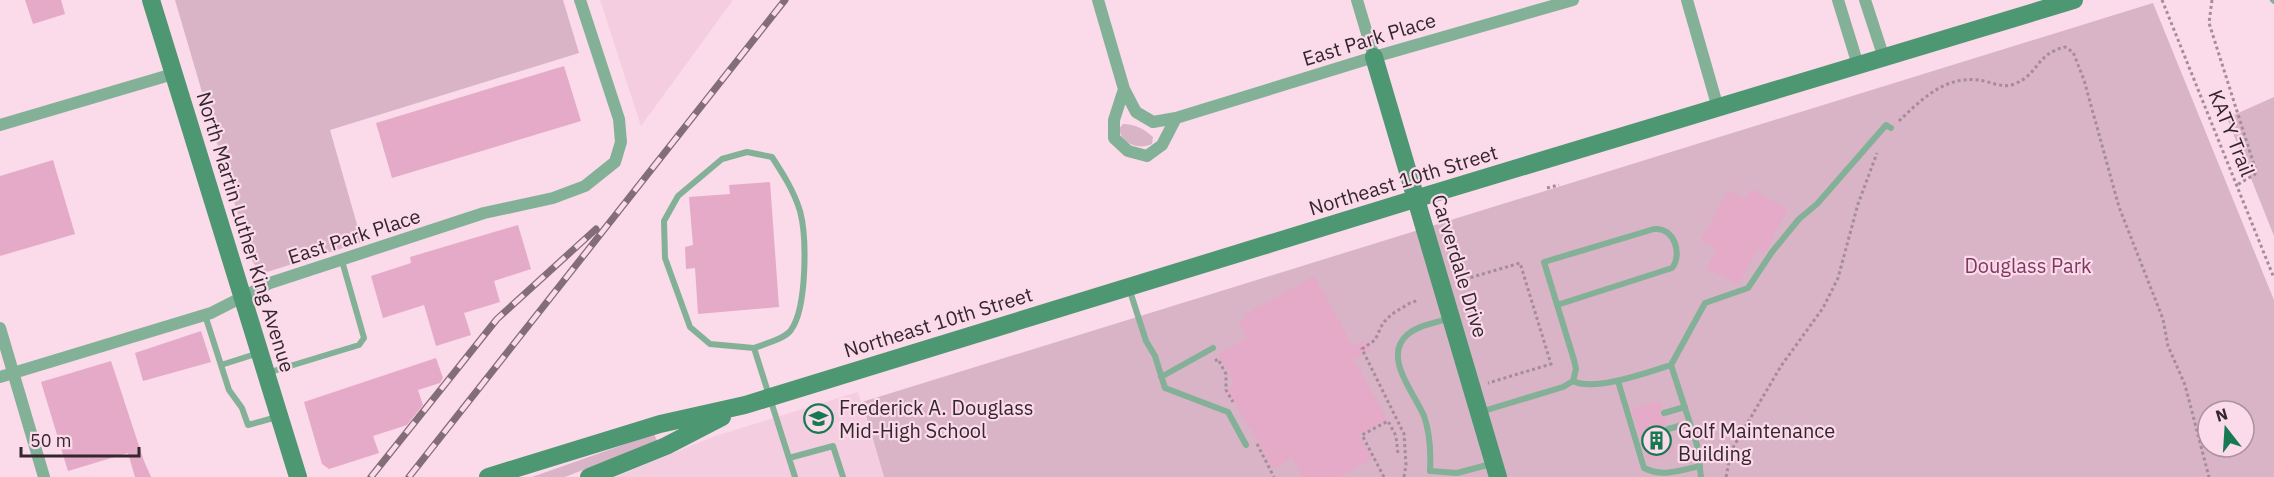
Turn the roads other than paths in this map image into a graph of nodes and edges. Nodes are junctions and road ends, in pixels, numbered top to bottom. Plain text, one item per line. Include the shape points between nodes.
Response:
1 (151, 0) edge
2 (580, 0) edge
3 (1098, 0) edge
4 (1357, 0) edge
5 (1573, 0) edge
6 (1687, 0) edge
7 (1838, 0) edge
8 (1865, 0) edge
9 (2074, 0) edge
10 (1374, 57) junction
11 (1884, 58) junction
12 (1858, 65) junction
13 (173, 74) junction
14 (1124, 89) junction
15 (1718, 108) junction
16 (1176, 118) junction
17 (0, 125) edge
18 (1892, 128) road end
19 (1416, 199) junction
20 (342, 261) junction
21 (1129, 287) junction
22 (242, 298) junction
23 (1557, 305) junction
24 (205, 315) junction
25 (1452, 318) junction
26 (0, 328) edge
27 (754, 348) junction
28 (1213, 348) dead end
29 (260, 353) junction
30 (221, 365) junction
31 (1671, 365) junction
32 (14, 373) junction
33 (266, 373) junction
34 (1161, 376) junction
35 (0, 377) edge
36 (1573, 381) junction
37 (1618, 381) junction
38 (770, 398) junction
39 (745, 405) junction
40 (1685, 407) junction
41 (1480, 412) junction
42 (1664, 413) dead end
43 (279, 417) junction
44 (1690, 423) junction
45 (1668, 429) dead end
46 (1246, 445) dead end
47 (789, 459) junction
48 (1700, 466) junction
49 (1496, 470) edge
50 (44, 477) edge
51 (298, 477) edge
52 (488, 477) edge
53 (589, 477) edge
54 (795, 477) edge
55 (843, 477) edge
56 (1701, 477) edge

1 - 13 main road, North Martin Luther King Avenue
2 - 20 street, East Park Place via 619,118 621,142 615,162 585,186 553,198 484,213
3 - 14 street, East Park Place
4 - 10 street, Carverdale Drive
5 - 10 street, East Park Place
6 - 15 street
7 - 12 street
8 - 11 street
9 - 11 main road, Northeast 10th Street
10 - 16 street, East Park Place
10 - 19 main road, Carverdale Drive
11 - 12 main road, Northeast 10th Street
12 - 15 main road, Northeast 10th Street
13 - 17 street
13 - 22 main road, North Martin Luther King Avenue
14 - 16 street, East Park Place via 1136,112 1153,122
14 - 16 street via 1113,120 1114,138 1128,151 1147,156 1162,145
15 - 19 main road, Northeast 10th Street
18 - 31 lane via 1886,125 1799,219 1748,288 1705,303
19 - 21 main road, Northeast 10th Street
19 - 25 main road, Carverdale Drive
20 - 22 street, East Park Place via 270,283
20 - 33 lane via 364,338 359,345
21 - 34 lane
21 - 38 main road, Northeast 10th Street
22 - 24 street, East Park Place
22 - 29 main road, North Martin Luther King Avenue
23 - 23 lane via 1544,262 1654,229 1666,230 1671,236 1677,255 1672,268
23 - 36 lane via 1574,360
24 - 30 lane
24 - 32 street, East Park Place
25 - 41 main road, Carverdale Drive
25 - 49 lane via 1406,335 1399,347 1401,371 1427,428 1430,471
26 - 32 street
27 - 27 lane via 710,344 690,327 664,258 663,221 678,196 722,159 747,152 772,157 786,178 800,212 805,259 799,314 790,332
27 - 38 lane
28 - 34 lane
29 - 30 lane
29 - 33 main road, North Martin Luther King Avenue
30 - 43 lane via 248,425
31 - 37 lane
31 - 40 lane
32 - 35 street, East Park Place
32 - 50 street
33 - 43 main road, North Martin Luther King Avenue
34 - 46 lane via 1165,388 1228,412
36 - 37 lane via 1581,385
36 - 41 lane
37 - 48 lane via 1644,468 1662,477
38 - 39 main road, Northeast 10th Street
38 - 47 lane
39 - 52 main road, Northeast 10th Street via 660,424
39 - 53 main road, Northeast 10th Street via 666,446
40 - 42 lane
40 - 44 lane
41 - 49 main road, Carverdale Drive
43 - 51 main road, North Martin Luther King Avenue
44 - 45 lane
44 - 48 lane
47 - 54 lane
47 - 55 lane via 833,446
48 - 56 lane

